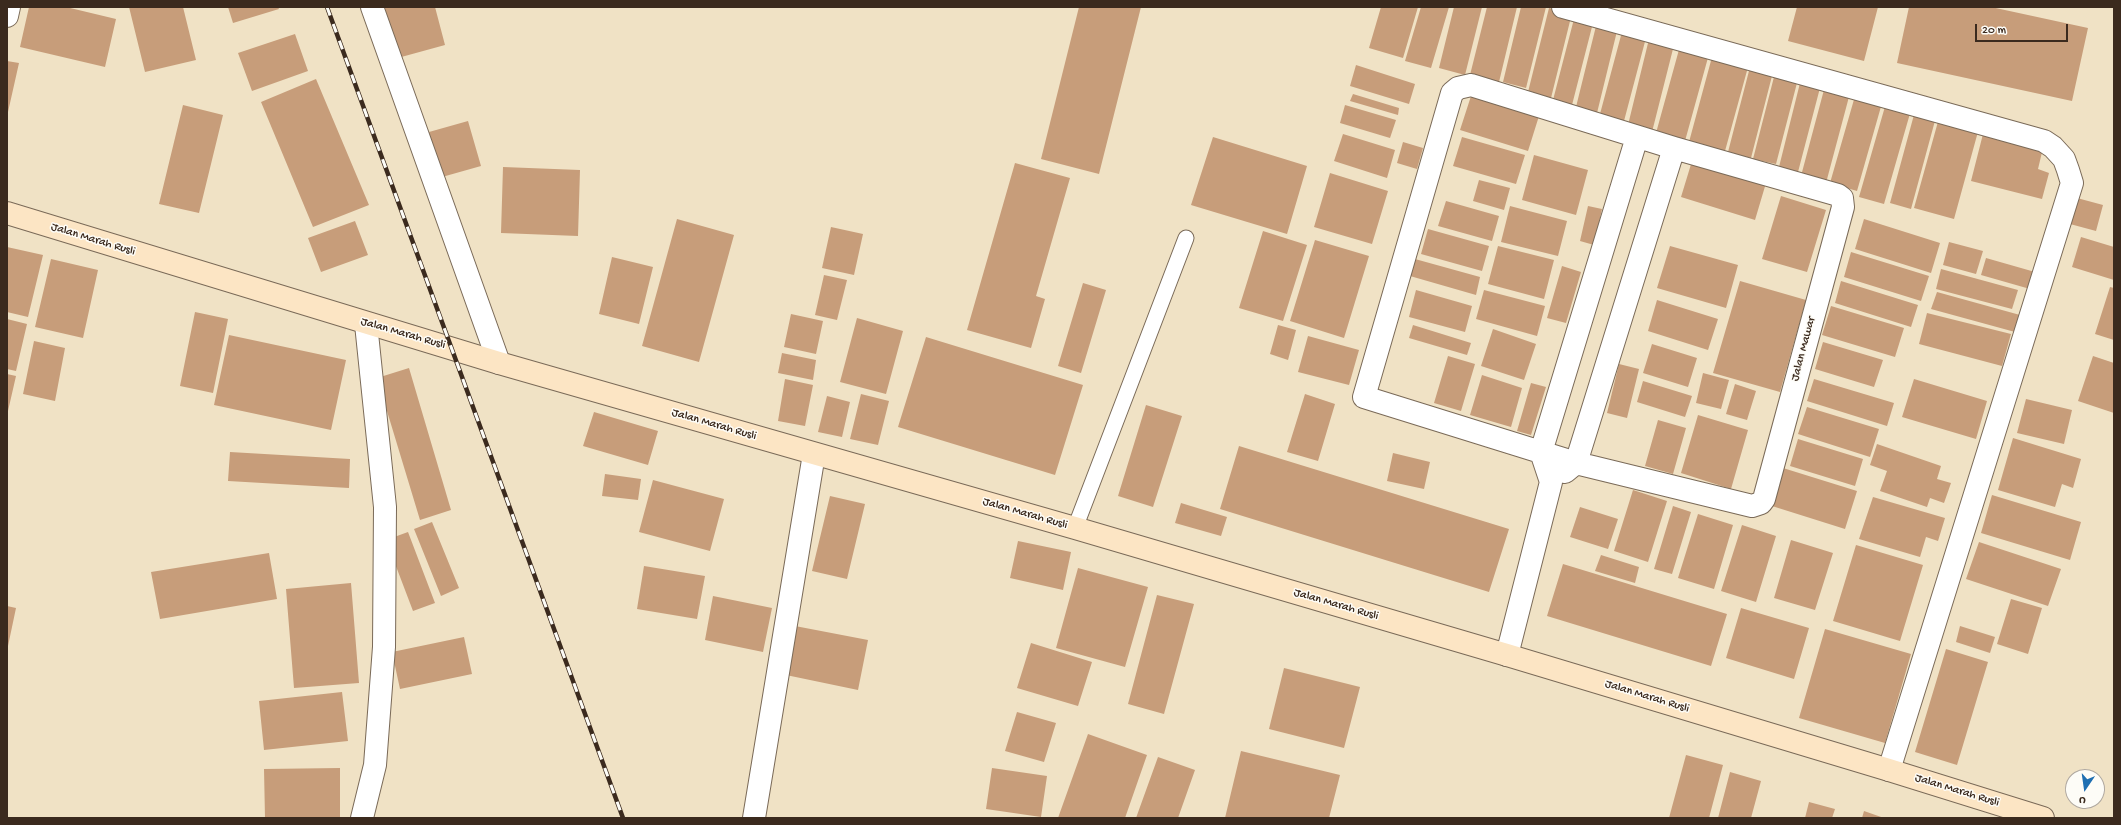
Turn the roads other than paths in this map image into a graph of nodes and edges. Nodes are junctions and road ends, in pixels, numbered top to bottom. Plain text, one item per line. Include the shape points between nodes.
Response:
1 (9, 7) edge
2 (372, 7) edge
3 (1563, 7) edge
4 (7, 16) edge
5 (1638, 137) junction
6 (1674, 148) junction
7 (7, 213) edge
8 (1186, 238) dead end
9 (366, 324) junction
10 (499, 363) junction
11 (1541, 452) junction
12 (814, 454) junction
13 (1576, 463) junction
14 (1551, 482) junction
15 (1075, 528) junction
16 (1507, 655) junction
17 (1889, 770) junction
18 (362, 818) edge
19 (754, 818) edge
20 (2043, 818) edge

1 - 4 street
2 - 10 street
3 - 17 street via 2044,141 2064,159 2072,183
5 - 6 street
5 - 11 street
5 - 11 street via 1471,85 1458,88 1452,93 1364,396
6 - 13 street
6 - 13 street, Jalan Mawar via 1842,198 1843,207 1764,499 1756,506 1752,506
7 - 9 main road, Jalan Marah Rusli
8 - 15 lane
9 - 10 main road, Jalan Marah Rusli
9 - 18 street via 385,507 384,647 375,765
10 - 12 main road, Jalan Marah Rusli
11 - 13 street
11 - 14 street
12 - 15 main road, Jalan Marah Rusli
12 - 19 street
13 - 14 street
14 - 16 street
15 - 16 main road, Jalan Marah Rusli
16 - 17 main road, Jalan Marah Rusli
17 - 20 main road, Jalan Marah Rusli

